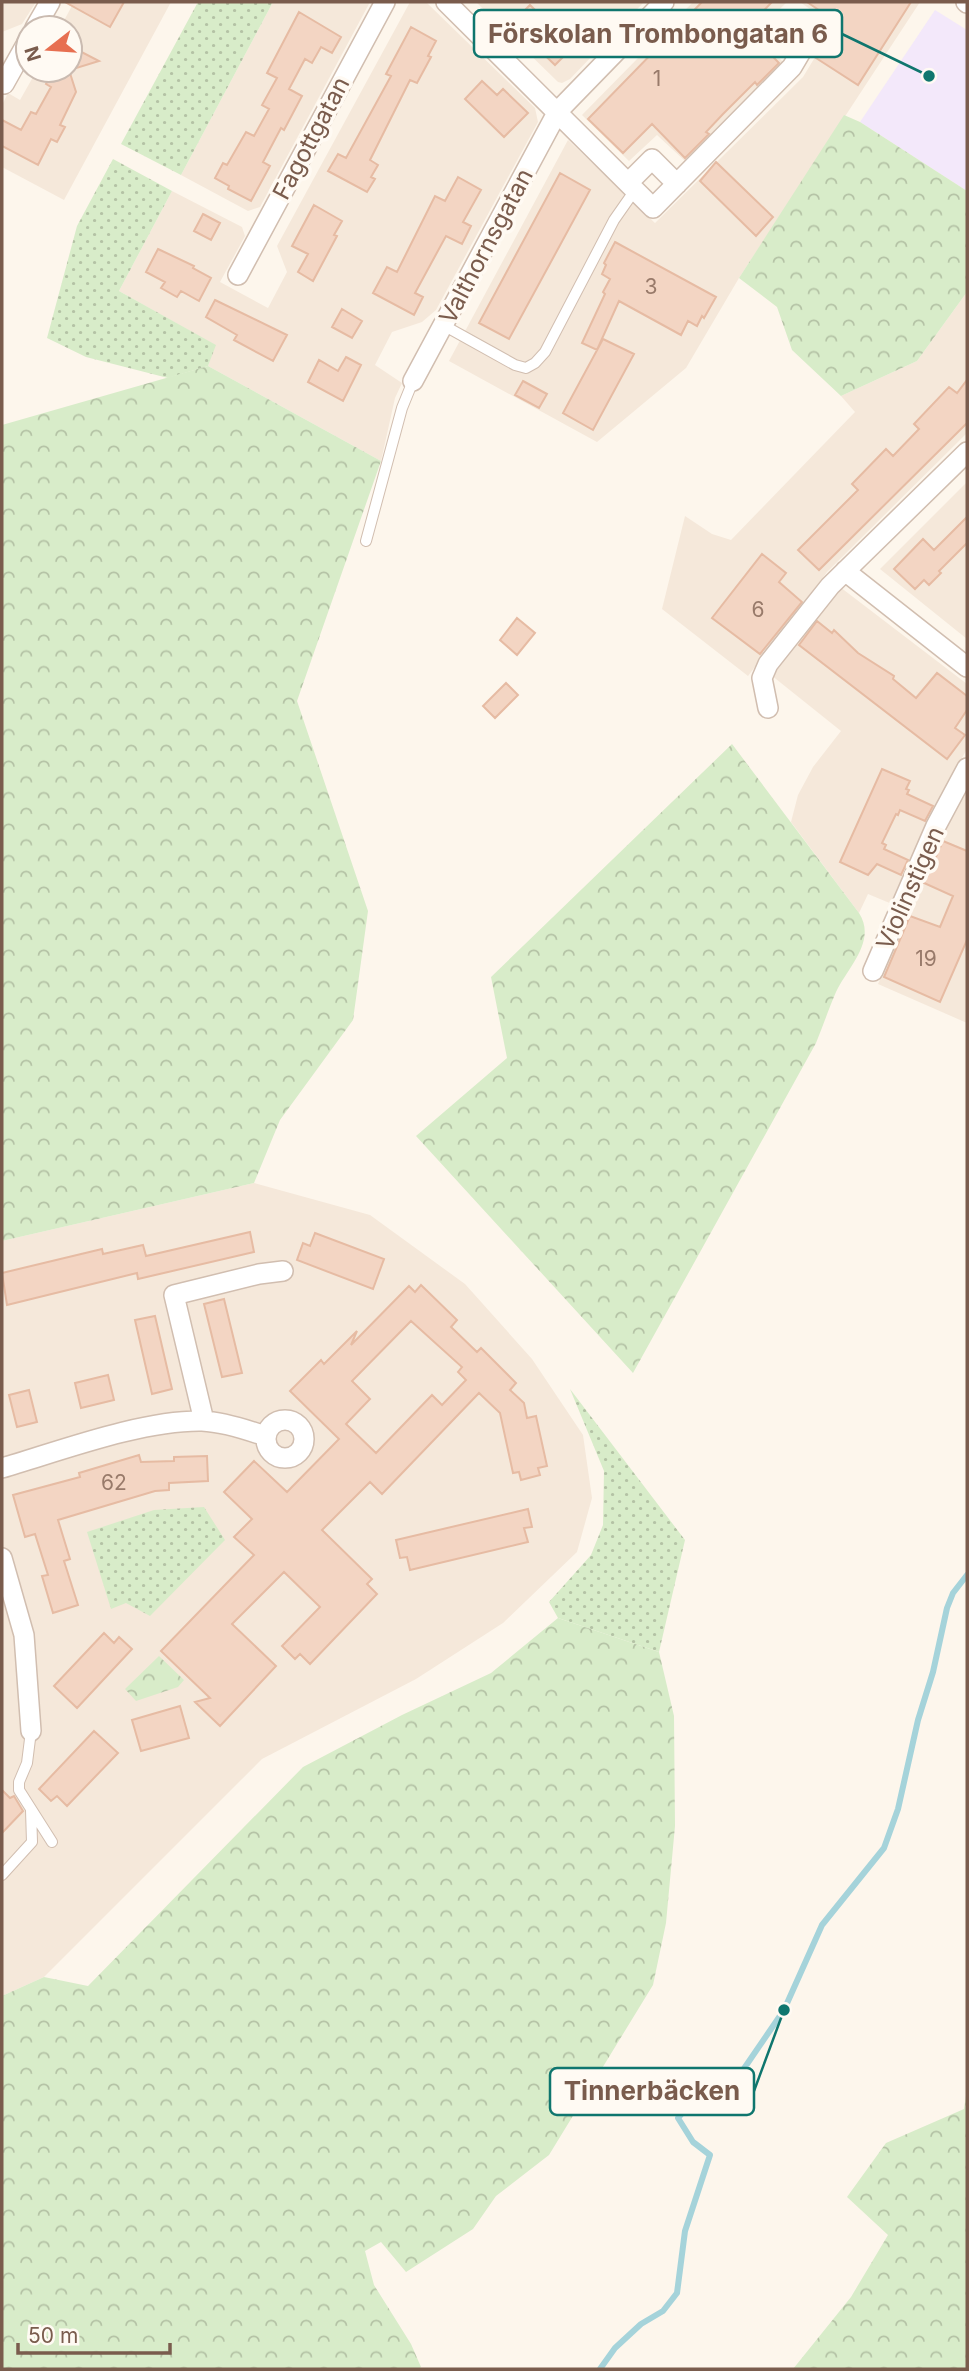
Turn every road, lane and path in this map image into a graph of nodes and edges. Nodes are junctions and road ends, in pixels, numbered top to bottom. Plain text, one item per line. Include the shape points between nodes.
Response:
1 (385, 2) edge
2 (446, 2) edge
3 (664, 2) edge
4 (813, 33) dead end
5 (14, 66) edge
6 (3, 86) edge
7 (558, 111) junction
8 (677, 184) junction
9 (632, 186) junction
10 (238, 275) dead end
11 (443, 325) junction
12 (413, 381) joint
13 (967, 452) edge
14 (366, 541) dead end
15 (845, 571) junction
16 (967, 667) edge
17 (768, 708) dead end
18 (967, 768) edge
19 (873, 971) dead end
20 (283, 1271) dead end
21 (204, 1421) junction
22 (265, 1436) dead end
23 (2, 1468) edge
24 (2, 1558) edge
25 (30, 1731) joint
26 (31, 1810) junction
27 (52, 1842) dead end
28 (2, 1875) edge

1 - 10 street, Fagottgatan
2 - 7 street
3 - 7 street, Valthornsgatan
4 - 8 street via 792,67
5 - 6 street
7 - 9 street
7 - 11 street, Valthornsgatan
8 - 9 street via 653,208
8 - 9 street via 652,159
9 - 11 lane via 535,363 526,368 515,365
11 - 12 street, Valthornsgatan
12 - 14 lane
13 - 15 street
15 - 16 street
15 - 17 street via 768,664 762,678
18 - 19 street, Violinstigen via 936,826
20 - 21 street via 174,1295
21 - 22 street
21 - 23 street via 147,1428
24 - 25 street via 24,1635
25 - 26 lane via 19,1790
26 - 27 lane
26 - 28 lane via 32,1842

